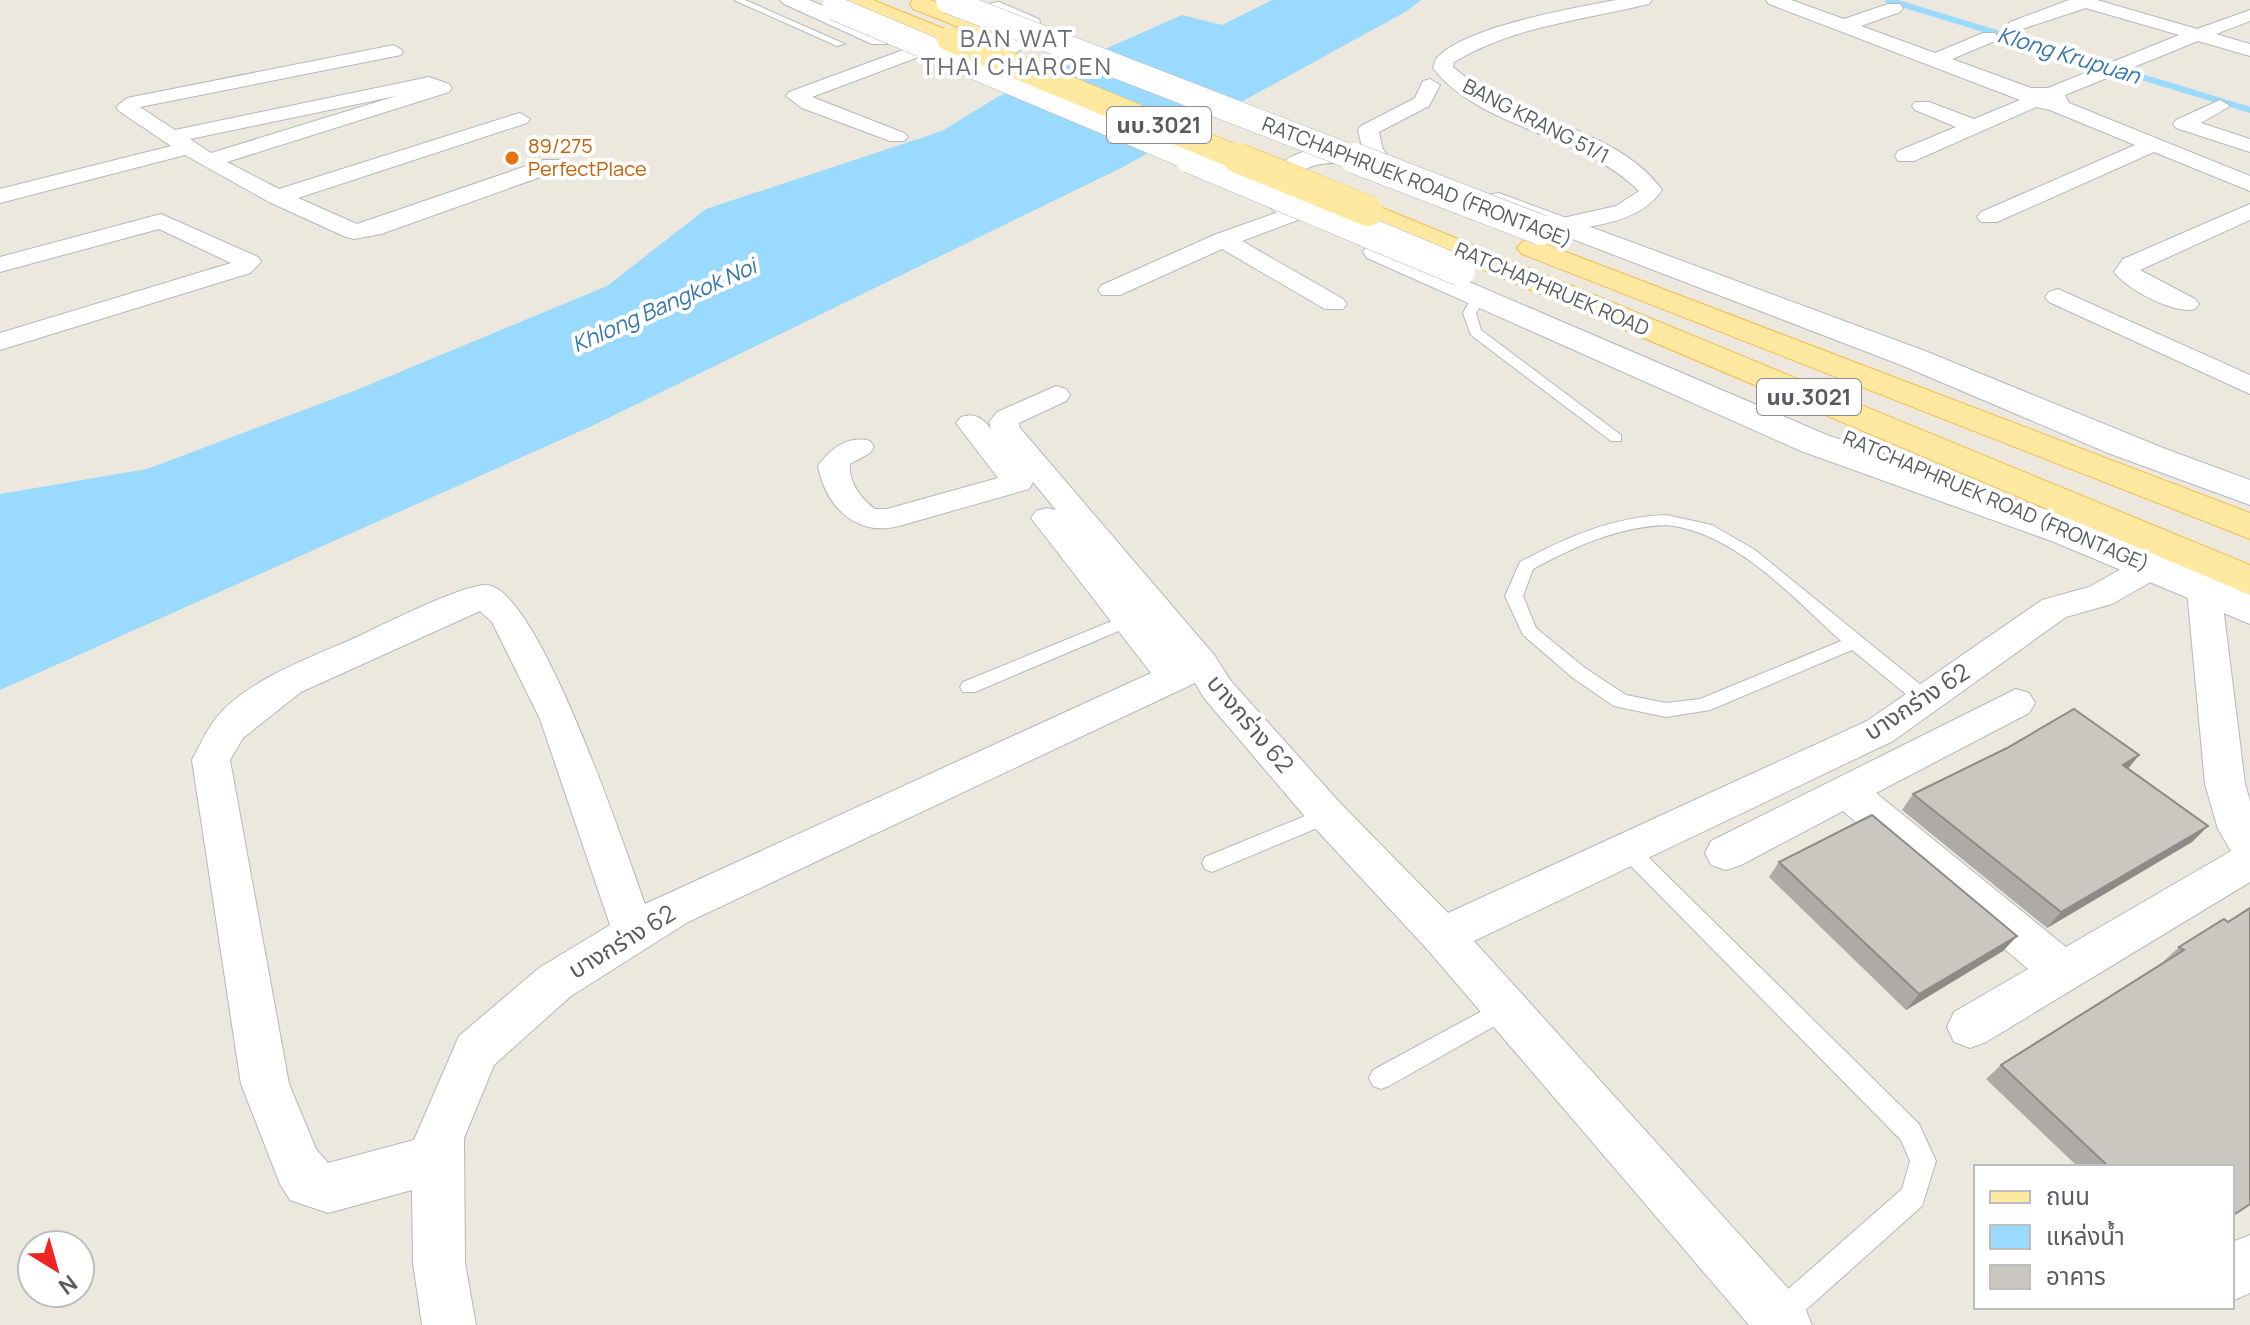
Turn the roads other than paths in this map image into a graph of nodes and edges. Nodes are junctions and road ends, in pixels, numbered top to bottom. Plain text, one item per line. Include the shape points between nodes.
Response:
1 (738, 0) edge
2 (791, 0) edge
3 (911, 0) edge
4 (978, 0) edge
5 (1565, 0) edge
6 (1643, 0) edge
7 (1775, 0) edge
8 (947, 1) edge
9 (2089, 1) edge
10 (834, 3) edge
11 (1894, 8) dead end
12 (1589, 11) junction
13 (2250, 15) edge
14 (1843, 26) junction
15 (2016, 26) dead end
16 (2203, 33) junction
17 (1989, 37) dead end
18 (2250, 42) edge
19 (840, 44) dead end
20 (2250, 50) edge
21 (394, 51) dead end
22 (914, 52) junction
23 (1936, 59) junction
24 (1430, 85) dead end
25 (2042, 98) junction
26 (1922, 106) dead end
27 (2220, 106) dead end
28 (520, 119) dead end
29 (1975, 127) junction
30 (897, 137) dead end
31 (177, 145) junction
32 (2153, 145) junction
33 (2250, 146) edge
34 (1373, 155) junction
35 (1906, 156) dead end
36 (208, 161) junction
37 (552, 165) dead end
38 (2250, 184) edge
39 (0, 196) edge
40 (277, 197) junction
41 (1380, 202) junction
42 (2250, 211) edge
43 (1295, 213) junction
44 (1989, 217) dead end
45 (1552, 228) junction
46 (1223, 240) junction
47 (0, 265) edge
48 (1470, 284) junction
49 (1111, 290) dead end
50 (2058, 297) dead end
51 (1334, 304) dead end
52 (2186, 304) dead end
53 (0, 342) edge
54 (2250, 386) edge
55 (1056, 395) dead end
56 (971, 423) dead end
57 (1616, 438) dead end
58 (859, 447) dead end
59 (1018, 482) junction
60 (2250, 493) edge
61 (2250, 527) edge
62 (2151, 567) junction
63 (2250, 581) edge
64 (2204, 590) junction
65 (2250, 610) edge
66 (1129, 620) junction
67 (1854, 642) junction
68 (1189, 671) junction
69 (969, 687) dead end
70 (1925, 699) junction
71 (2016, 703) dead end
72 (1847, 792) junction
73 (1327, 815) junction
74 (2250, 845) edge
75 (1626, 848) junction
76 (1726, 853) dead end
77 (2250, 861) edge
78 (1212, 863) dead end
79 (634, 933) junction
80 (1442, 936) junction
81 (2063, 971) junction
82 (1506, 1008) junction
83 (1970, 1027) dead end
84 (1381, 1078) dead end
85 (437, 1158) junction
86 (1782, 1321) edge
87 (449, 1325) edge

1 - 19 lane
2 - 22 main road
3 - 41 main road, RATCHAPHRUEK ROAD / นบ.3021
4 - 22 main road via 1018,15 1031,24 1031,32 975,57 942,59
5 - 12 street
6 - 12 street, BANG KRANG 51/1
7 - 14 street
8 - 45 main road, RATCHAPHRUEK ROAD (FRONTAGE) / นบ.3021, bridge
9 - 15 street
9 - 16 street
10 - 41 main road, RATCHAPHRUEK ROAD / นบ.3021, bridge via 949,39
10 - 48 main road, RATCHAPHRUEK ROAD (FRONTAGE) / นบ.3021, bridge
11 - 14 street
12 - 45 street, BANG KRANG 51/1 via 1455,51 1443,68 1474,93 1612,159 1651,190 1636,206
13 - 16 street
14 - 23 street
16 - 18 street
16 - 20 street
16 - 25 street
17 - 23 street
21 - 31 street via 127,104
22 - 30 street via 796,96
23 - 25 street
24 - 34 street via 1417,107 1368,130
25 - 29 street
25 - 32 street
26 - 29 street
27 - 33 street via 2183,124
28 - 40 street
29 - 35 street
31 - 36 street
31 - 36 street via 429,83 442,88
31 - 39 street
32 - 38 street
32 - 44 street
34 - 43 main road via 1315,156 1283,173 1274,194
34 - 45 main road
36 - 40 street
37 - 40 street via 363,232
41 - 61 main road, RATCHAPHRUEK ROAD / นบ.3021 via 1736,329
41 - 63 main road, RATCHAPHRUEK ROAD / นบ.3021
42 - 52 street via 2132,264 2126,272
43 - 46 street
43 - 48 main road
45 - 60 main road, RATCHAPHRUEK ROAD (FRONTAGE) / นบ.3021 via 1899,371
46 - 49 street
46 - 51 street
47 - 53 street via 161,221 249,259 241,268
48 - 57 lane via 1468,315 1476,332
48 - 62 main road, RATCHAPHRUEK ROAD (FRONTAGE) / นบ.3021
50 - 54 street
55 - 68 street via 1007,418 1006,430
56 - 59 street
58 - 59 street via 839,458 834,474 861,515 871,519 888,519
59 - 66 street
62 - 64 main road, RATCHAPHRUEK ROAD (FRONTAGE) / นบ.3021
62 - 70 street, บางกร่าง 62 via 2100,596 2054,608
64 - 65 main road, RATCHAPHRUEK ROAD (FRONTAGE) / นบ.3021
64 - 74 street via 2225,784 2238,829
66 - 68 street
66 - 69 lane
67 - 67 lane via 1762,562 1689,522 1652,519 1583,536 1526,566 1514,596 1529,631 1579,673 1621,701 1666,710 1703,705
67 - 70 lane
68 - 73 street, บางกร่าง 62 via 1217,689
68 - 79 street, บางกร่าง 62 via 673,909
70 - 75 street, บางกร่าง 62 via 1880,731
71 - 72 street
72 - 76 street
72 - 81 street
73 - 78 lane
73 - 80 street, บางกร่าง 62
75 - 80 street, บางกร่าง 62
75 - 86 lane via 1910,1132 1923,1161 1913,1197
77 - 81 street
79 - 85 street, บางกร่าง 62 via 555,982 476,1051 439,1138
79 - 85 street via 559,719 506,616 486,596 288,683 230,728 211,760 265,1084 298,1166 308,1182 328,1188
80 - 82 street
81 - 83 street
82 - 84 lane
82 - 86 street
85 - 87 street, บางกร่าง 62 via 439,1263

